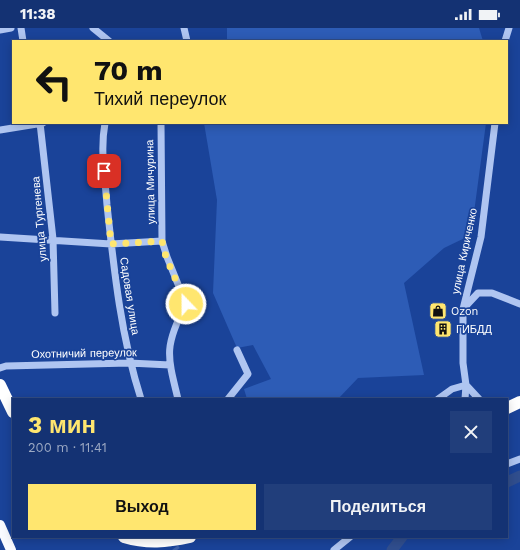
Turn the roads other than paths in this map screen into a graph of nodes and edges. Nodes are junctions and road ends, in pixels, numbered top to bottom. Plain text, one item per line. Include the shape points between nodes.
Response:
1 (11, 28) edge
2 (21, 28) edge
3 (93, 28) edge
4 (184, 28) edge
5 (508, 28) edge
6 (0, 30) edge
7 (23, 40) edge
8 (108, 40) edge
9 (187, 40) edge
10 (505, 40) edge
11 (35, 124) edge
12 (41, 124) edge
13 (105, 124) edge
14 (160, 124) edge
15 (495, 124) edge
16 (0, 130) edge
17 (0, 237) edge
18 (53, 239) junction
19 (162, 241) junction
20 (111, 244) junction
21 (520, 304) edge
22 (463, 309) junction
23 (55, 313) dead end
24 (237, 350) dead end
25 (129, 363) junction
26 (170, 365) junction
27 (0, 368) edge
28 (0, 385) edge
29 (466, 385) junction
30 (141, 398) edge
31 (178, 398) edge
32 (229, 398) edge
33 (439, 398) edge
34 (465, 398) edge
35 (478, 398) edge
36 (12, 410) edge
37 (520, 459) edge
38 (508, 464) edge
39 (0, 525) edge
40 (128, 538) edge
41 (183, 538) edge
42 (349, 538) edge
43 (11, 550) edge
44 (334, 550) edge

1 - 6 street
2 - 7 street
3 - 8 street
4 - 9 street
5 - 10 street
11 - 16 street
12 - 18 street, улица Тургенева
13 - 20 street, Садовая улица via 101,142
14 - 19 street, улица Мичурина
15 - 22 street, улица Кириченко via 481,237
17 - 18 street
18 - 20 street
18 - 23 street, улица Тургенева
19 - 20 street
19 - 26 street, улица Мичурина via 186,304 169,343
20 - 25 street, Садовая улица
21 - 22 street via 492,293 478,293
22 - 29 street, улица Кириченко via 463,363
24 - 32 street via 248,374
25 - 26 street, Охотничий переулок
25 - 27 street, Охотничий переулок
25 - 30 street, Садовая улица
26 - 31 street, улица Мичурина
28 - 36 highway
29 - 33 street via 452,389
29 - 34 street, улица Кириченко
29 - 35 street
37 - 38 street
39 - 43 main road
40 - 41 highway via 155,542
42 - 44 street

